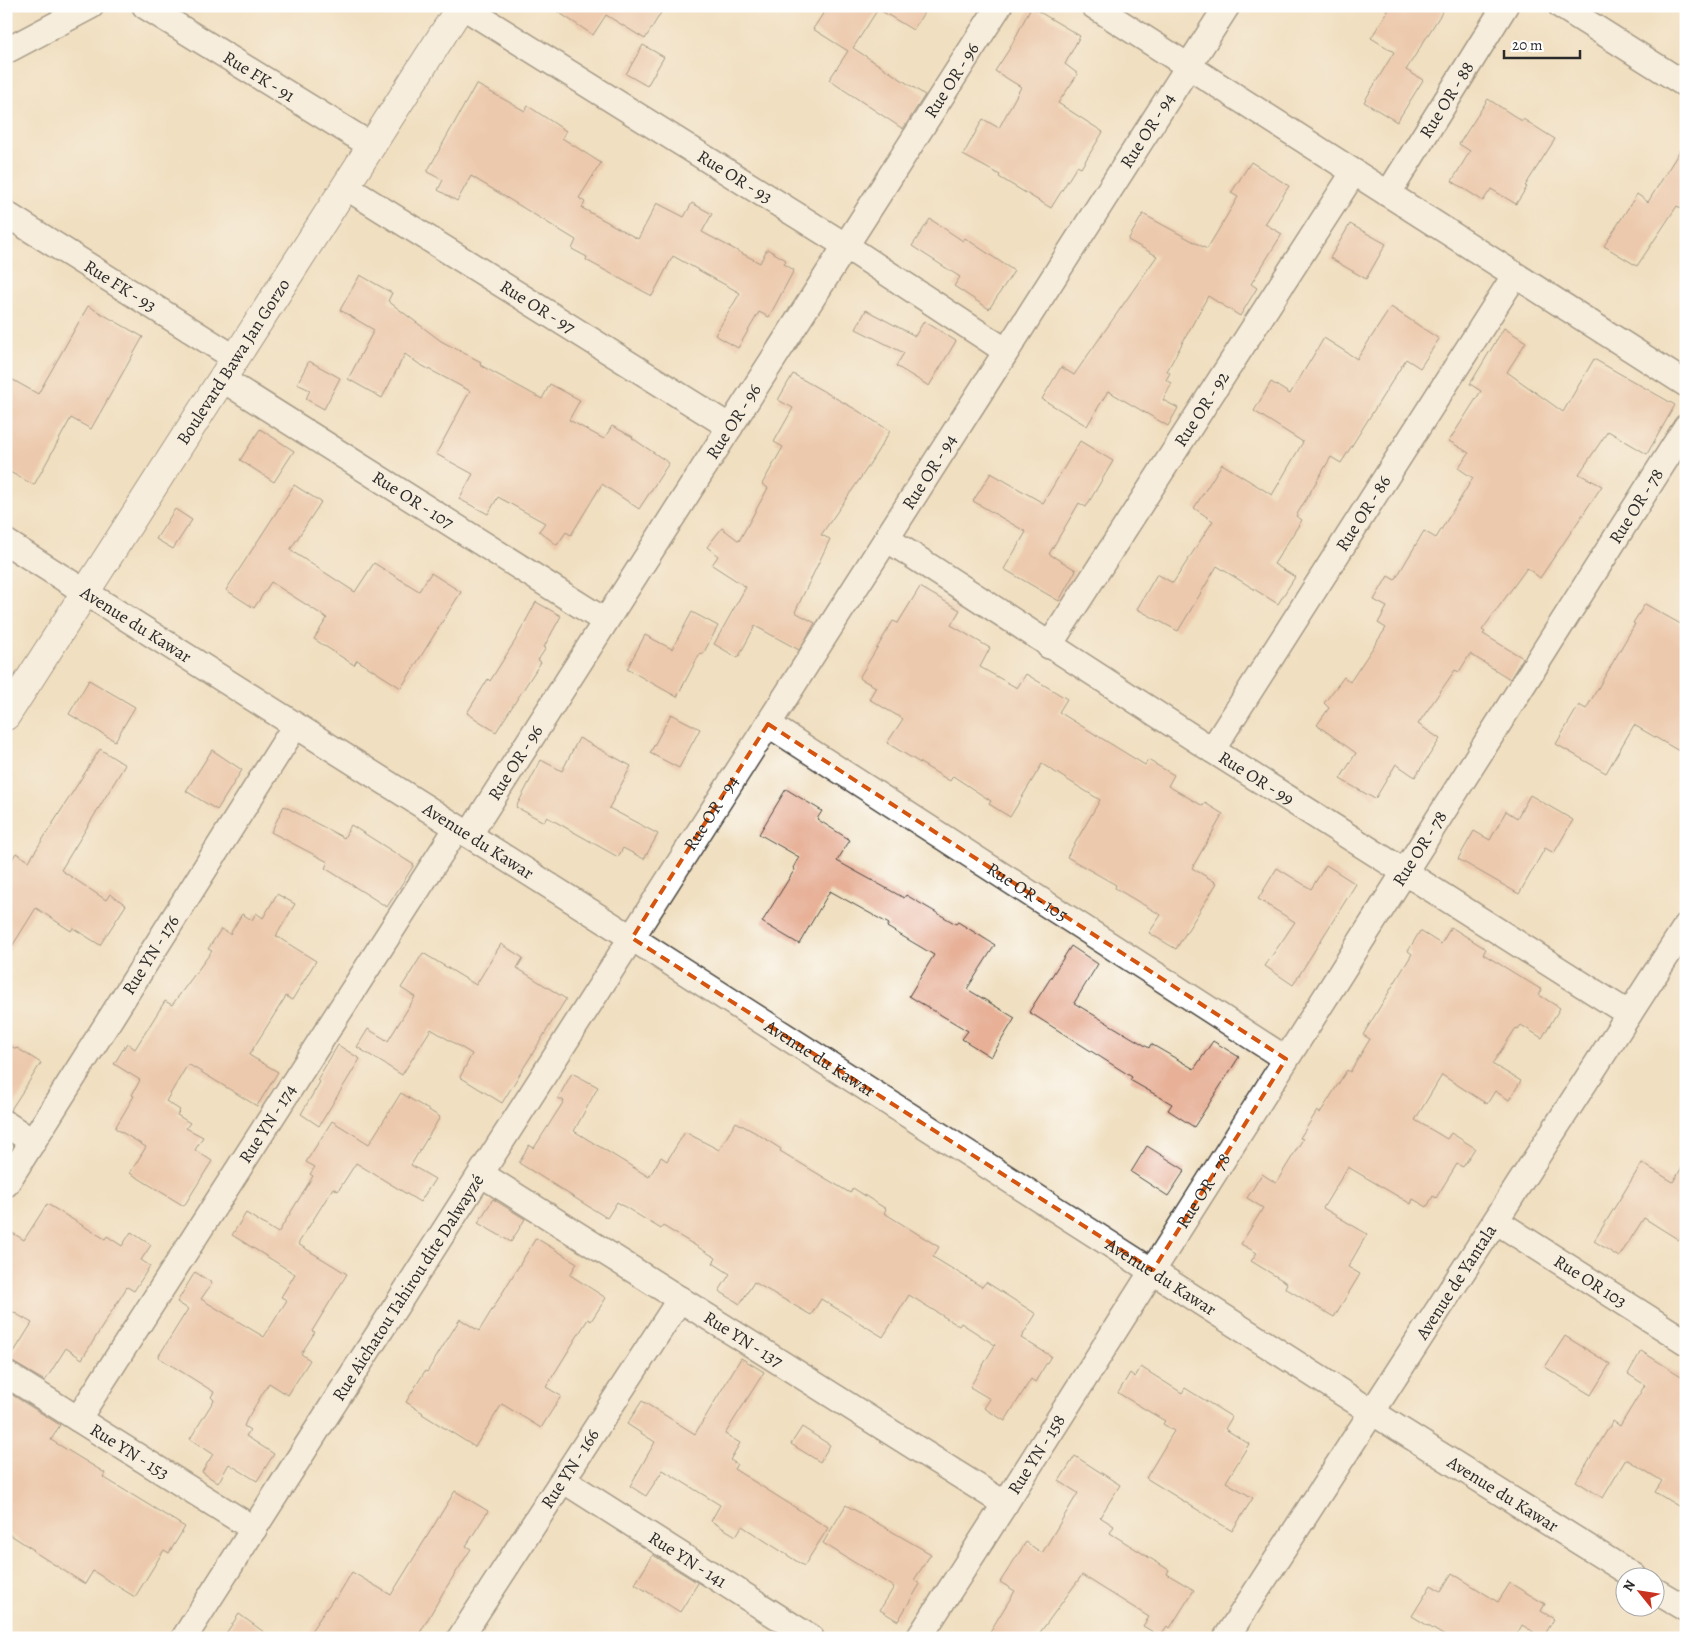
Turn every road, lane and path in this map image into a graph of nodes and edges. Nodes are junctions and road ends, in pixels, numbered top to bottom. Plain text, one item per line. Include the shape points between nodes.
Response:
1 (91, 6) edge
2 (145, 6) edge
3 (461, 6) edge
4 (999, 6) edge
5 (1094, 6) edge
6 (1227, 6) edge
7 (1505, 6) edge
8 (1561, 6) edge
9 (6, 51) edge
10 (1188, 66) junction
11 (1686, 85) edge
12 (372, 146) junction
13 (1354, 172) junction
14 (346, 187) junction
15 (1388, 194) junction
16 (6, 214) edge
17 (846, 246) junction
18 (1515, 275) junction
19 (1006, 351) junction
20 (228, 368) junction
21 (1686, 384) edge
22 (730, 427) junction
23 (1686, 427) edge
24 (887, 539) junction
25 (6, 542) edge
26 (86, 593) junction
27 (605, 621) junction
28 (1049, 646) junction
29 (6, 716) edge
30 (768, 724) junction
31 (295, 726) junction
32 (1212, 750) junction
33 (463, 831) junction
34 (1404, 873) junction
35 (1686, 926) edge
36 (632, 938) junction
37 (1629, 1014) junction
38 (1286, 1059) junction
39 (6, 1124) edge
40 (33, 1142) junction
41 (481, 1174) junction
42 (6, 1184) edge
43 (1496, 1221) junction
44 (1153, 1270) junction
45 (680, 1299) junction
46 (1686, 1342) edge
47 (6, 1374) edge
48 (1372, 1412) junction
49 (78, 1419) junction
50 (563, 1480) junction
51 (1005, 1504) junction
52 (254, 1529) junction
53 (1618, 1566) edge
54 (1664, 1596) edge
55 (1686, 1609) edge
56 (468, 1635) edge
57 (184, 1638) edge
58 (812, 1638) edge
59 (919, 1638) edge
60 (1226, 1638) edge

1 - 9 street
2 - 12 street, Rue FK - 91
3 - 12 main road, Boulevard Bawa Jan Gorzo
3 - 17 street, Rue OR - 93
4 - 17 street, Rue OR - 96
5 - 10 street
6 - 10 street, Rue OR - 94
7 - 15 street, Rue OR - 88
8 - 11 street
10 - 13 street
10 - 19 street, Rue OR - 94
12 - 14 main road, Boulevard Bawa Jan Gorzo
13 - 15 street
13 - 28 street, Rue OR - 92
14 - 20 main road, Boulevard Bawa Jan Gorzo
14 - 22 street, Rue OR - 97
15 - 18 street
16 - 20 street, Rue FK - 93
17 - 19 street, Rue OR - 93
17 - 22 street, Rue OR - 96
18 - 21 street
18 - 32 street, Rue OR - 86
19 - 24 street, Rue OR - 94
20 - 26 main road, Boulevard Bawa Jan Gorzo
20 - 27 street, Rue OR - 107
22 - 27 street, Rue OR - 96
23 - 34 street, Rue OR - 78
24 - 28 street, Rue OR - 99
24 - 30 street, Rue OR - 94
25 - 26 street, Avenue du Kawar
26 - 29 main road, Boulevard Bawa Jan Gorzo
26 - 31 street, Avenue du Kawar
27 - 33 street, Rue OR - 96
28 - 32 street, Rue OR - 99
30 - 36 street, Rue OR - 94
30 - 38 street, Rue OR - 105
31 - 33 street, Avenue du Kawar
31 - 40 street, Rue YN - 176
32 - 34 street, Rue OR - 99
33 - 36 street, Avenue du Kawar
33 - 49 street, Rue YN - 174
34 - 37 street, Rue OR - 99
34 - 38 street, Rue OR - 78
35 - 37 street, Avenue de Yantala
36 - 41 street, Rue Aichatou Tahirou dite Dalwayzé
36 - 44 street, Avenue du Kawar
37 - 43 street, Avenue de Yantala
38 - 44 street, Rue OR - 78
39 - 40 street
40 - 42 street, Rue YN - 176
41 - 45 street, Rue YN - 137
41 - 52 street, Rue Aichatou Tahirou dite Dalwayzé
43 - 46 street, Rue OR 103
43 - 48 street, Avenue de Yantala
44 - 48 street, Avenue du Kawar
44 - 51 street, Rue YN - 158
45 - 50 street, Rue YN - 166
45 - 51 street, Rue YN - 137
47 - 49 street, Rue YN - 153
48 - 53 street, Avenue du Kawar
48 - 60 street, Avenue de Yantala
49 - 52 street, Rue YN - 153
50 - 56 street, Rue YN - 166
50 - 58 street, Rue YN - 141
51 - 59 street, Rue YN - 158
52 - 57 street, Rue Aichatou Tahirou dite Dalwayzé
54 - 55 street

